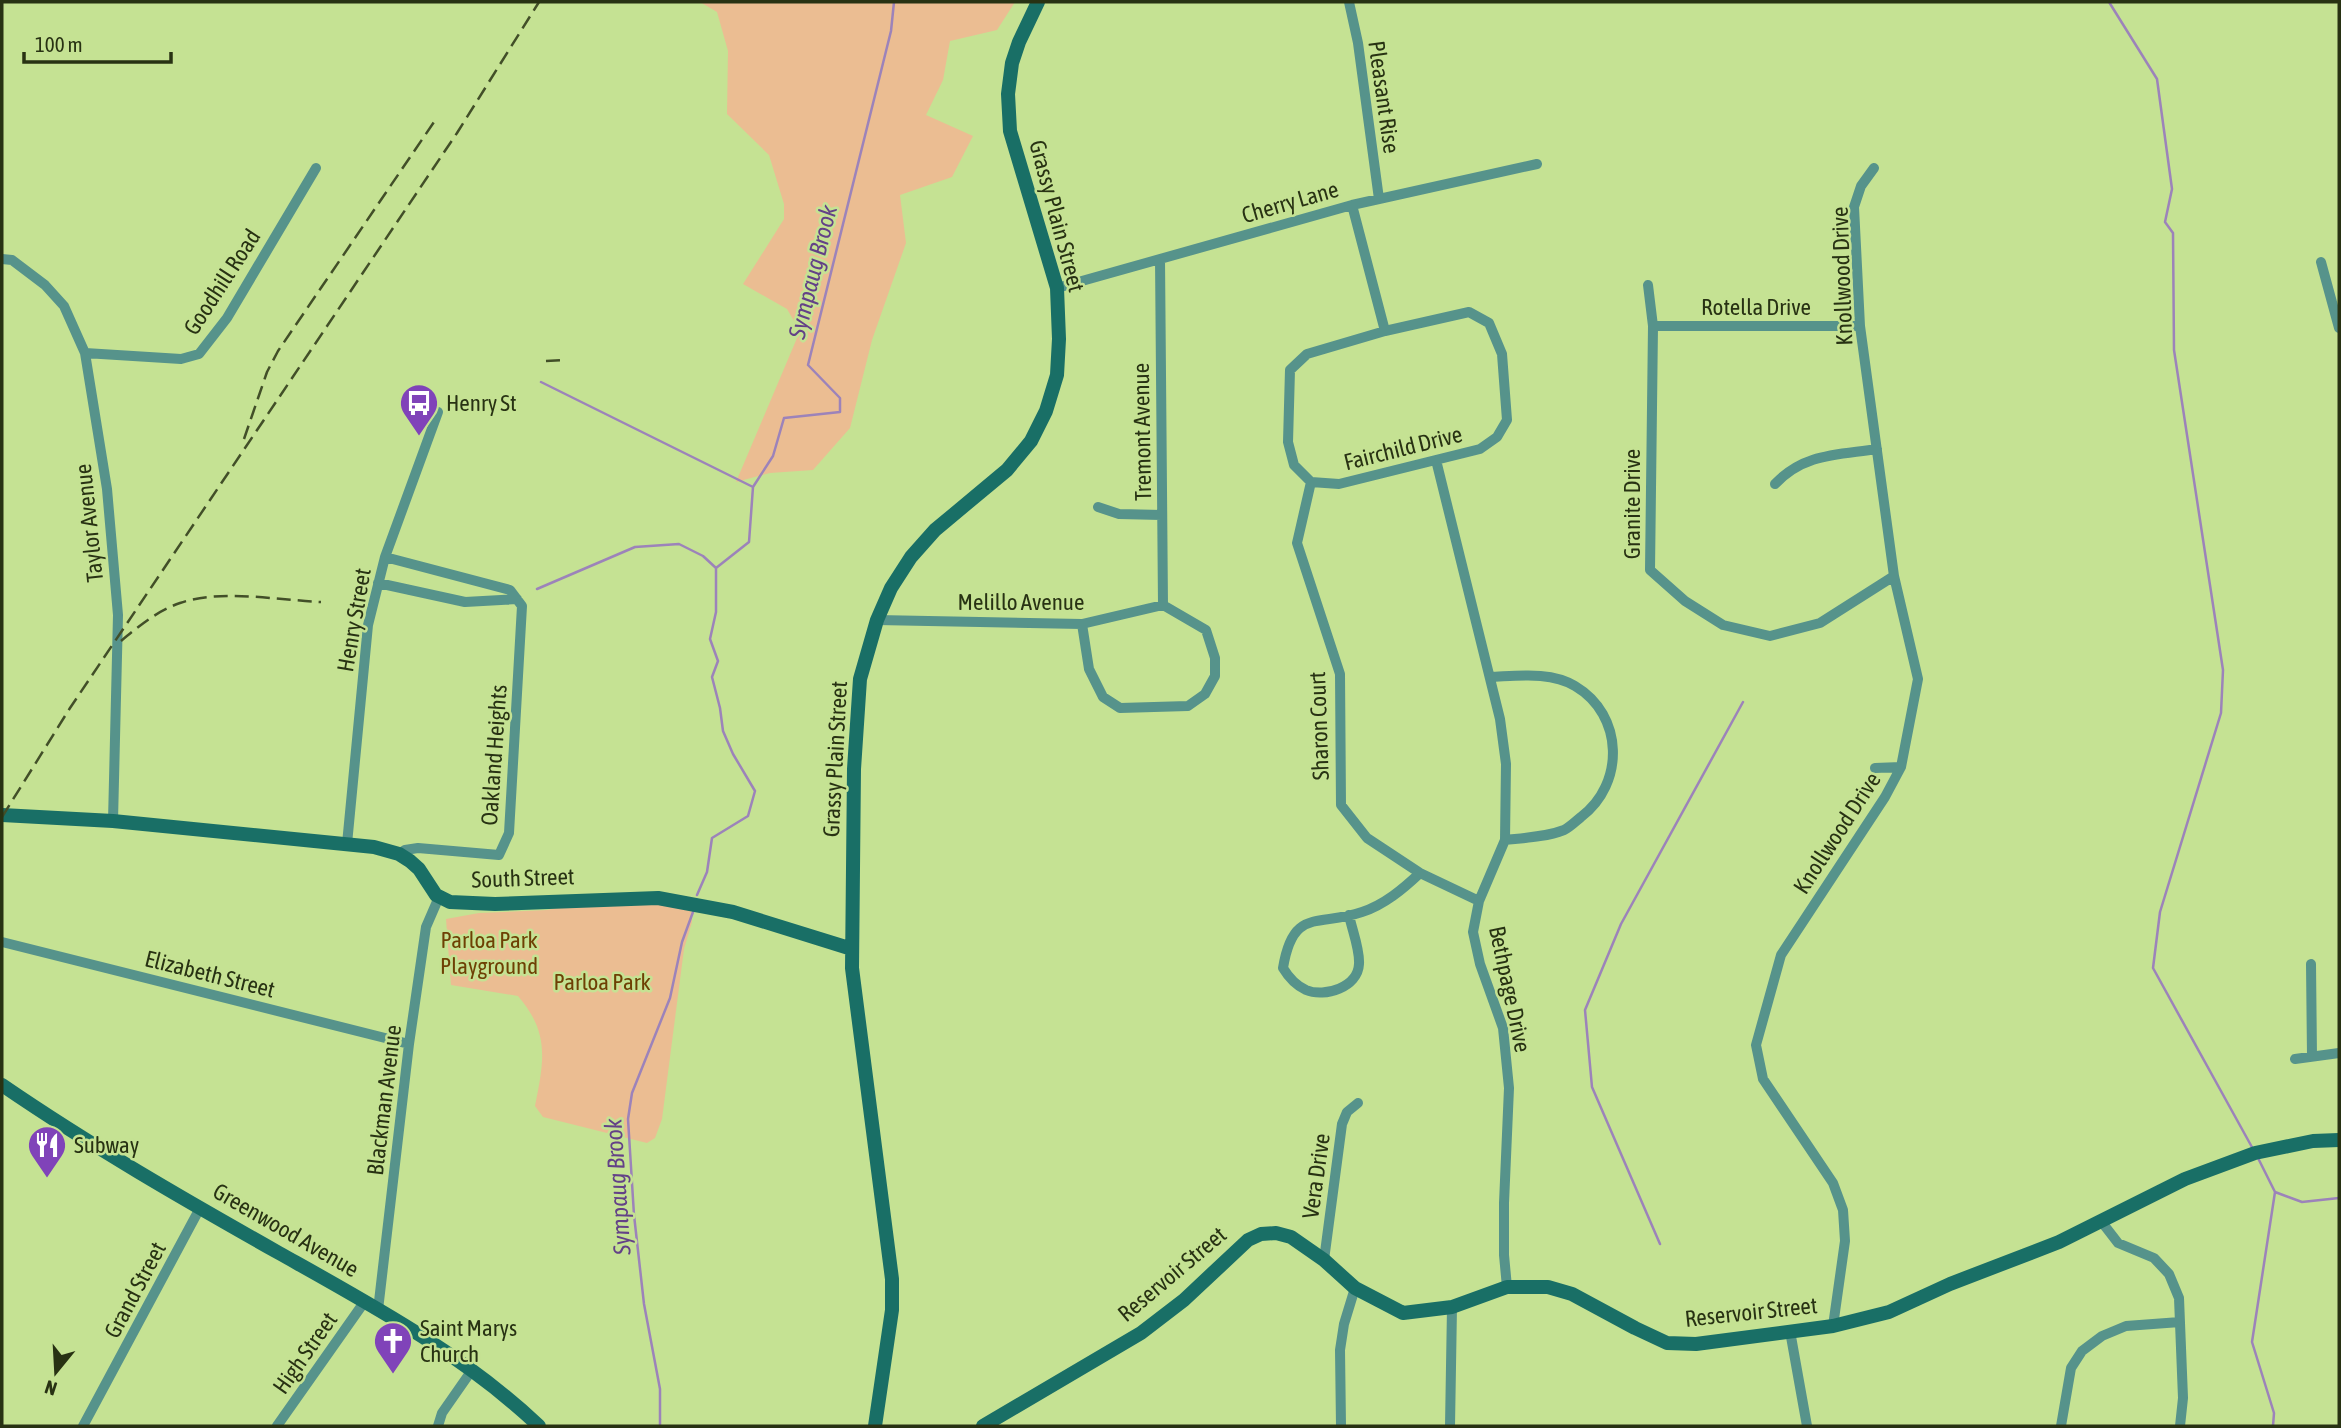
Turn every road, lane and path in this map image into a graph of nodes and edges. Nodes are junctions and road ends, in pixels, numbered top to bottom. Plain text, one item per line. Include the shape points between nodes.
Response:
1 (1038, 2) edge
2 (1349, 2) edge
3 (1537, 164) dead end
4 (316, 168) dead end
5 (1874, 168) dead end
6 (1379, 199) junction
7 (1352, 205) junction
8 (2, 259) edge
9 (1160, 259) junction
10 (2321, 262) dead end
11 (1648, 285) dead end
12 (1057, 288) junction
13 (1653, 326) junction
14 (1860, 326) junction
15 (2339, 328) edge
16 (1385, 331) junction
17 (85, 353) junction
18 (438, 412) dead end
19 (1877, 449) junction
20 (1436, 460) junction
21 (1311, 482) junction
22 (1775, 484) dead end
23 (1098, 507) dead end
24 (1162, 514) junction
25 (385, 557) junction
26 (1894, 576) junction
27 (379, 583) junction
28 (517, 599) junction
29 (1163, 606) junction
30 (877, 620) junction
31 (1082, 624) junction
32 (1490, 677) junction
33 (1901, 767) junction
34 (1875, 768) dead end
35 (2, 814) edge
36 (113, 821) junction
37 (1505, 840) junction
38 (347, 844) junction
39 (399, 854) junction
40 (1420, 873) junction
41 (439, 897) junction
42 (1479, 901) junction
43 (1349, 915) junction
44 (2, 942) edge
45 (852, 949) junction
46 (2311, 964) dead end
47 (409, 1044) junction
48 (2339, 1053) edge
49 (2312, 1056) junction
50 (2295, 1059) dead end
51 (2, 1085) edge
52 (1358, 1103) dead end
53 (2339, 1140) edge
54 (200, 1208) junction
55 (2101, 1221) junction
56 (1324, 1260) junction
57 (1507, 1287) junction
58 (1356, 1288) junction
59 (365, 1301) junction
60 (1452, 1307) junction
61 (378, 1310) junction
62 (2180, 1322) junction
63 (1833, 1326) junction
64 (1790, 1331) junction
65 (472, 1370) junction
66 (83, 1426) edge
67 (276, 1426) edge
68 (438, 1426) edge
69 (539, 1426) edge
70 (875, 1426) edge
71 (983, 1426) edge
72 (1342, 1426) edge
73 (1450, 1426) edge
74 (1807, 1426) edge
75 (2061, 1426) edge
76 (2180, 1426) edge

1 - 12 street, Grassy Plain Street via 1016,53 1007,94 1010,131
2 - 6 street, Pleasant Rise
3 - 6 street, Cherry Lane
4 - 17 street, Goodhill Road via 227,318 199,354 181,359
5 - 14 street, Knollwood Drive via 1854,207
6 - 7 street, Cherry Lane
7 - 9 street, Cherry Lane
7 - 16 street
8 - 17 street, Taylor Avenue via 12,260 45,285 64,306
9 - 12 street, Cherry Lane
9 - 24 street, Tremont Avenue
10 - 15 street
11 - 13 street, Granite Drive
12 - 30 street, Grassy Plain Street via 1057,375 1031,441 1007,470 911,557
13 - 14 street, Rotella Drive
13 - 26 street, Granite Drive via 1650,569 1685,601 1723,625 1770,636 1820,624
14 - 19 street, Knollwood Drive
16 - 20 street, Fairchild Drive via 1469,312 1489,323 1502,354 1507,420 1497,437 1480,449
16 - 21 street, Fairchild Drive via 1307,354 1290,370 1288,442 1294,466
17 - 36 street, Taylor Avenue via 107,489 118,615
18 - 25 street, Henry Street
19 - 22 street via 1811,458 1788,470
19 - 26 street, Knollwood Drive
20 - 21 street, Fairchild Drive via 1339,484
20 - 32 street, Bethpage Drive
21 - 40 street, Sharon Court via 1297,543 1340,674 1341,805 1367,838
23 - 24 street via 1118,514
24 - 29 street, Tremont Avenue
25 - 27 street, Henry Street
25 - 28 street via 510,590
26 - 33 street, Knollwood Drive via 1918,679
27 - 28 street via 465,602
27 - 38 street, Henry Street via 368,625
28 - 39 street, Oakland Heights via 523,606 509,833 499,855 418,848
29 - 31 street, Melillo Avenue
29 - 31 street via 1206,630 1215,658 1215,676 1205,694 1188,706 1120,708 1103,697 1088,669
30 - 31 street, Melillo Avenue
30 - 45 street, Grassy Plain Street via 860,680 856,722
32 - 37 street, Bethpage Drive via 1506,764
32 - 37 street via 1546,677 1574,685 1602,712 1614,752 1610,781 1596,806 1565,830
33 - 34 street
33 - 63 street, Knollwood Drive via 1781,955 1756,1045 1763,1079 1833,1183 1843,1210 1844,1241
35 - 36 street
36 - 38 street
37 - 42 street, Bethpage Drive
38 - 39 street
39 - 41 street, South Street via 419,869
40 - 42 street, Sharon Court
40 - 43 street via 1397,894
41 - 45 street, South Street via 474,904 658,898 733,912
41 - 47 street, Blackman Avenue via 426,928
42 - 57 street, Bethpage Drive via 1473,932 1503,1028 1509,1088 1504,1216
43 - 43 street via 1306,922 1295,932 1283,968 1291,981 1307,991 1332,992 1355,976 1359,965
44 - 47 street, Elizabeth Street
45 - 70 street, Grassy Plain Street via 892,1279 892,1310
46 - 49 street
47 - 61 street, Blackman Avenue
48 - 49 street
49 - 50 street
51 - 54 street, Greenwood Avenue
52 - 56 street, Vera Drive via 1342,1124
53 - 55 street, Reservoir Street via 2255,1153 2185,1179
54 - 59 street, Greenwood Avenue
54 - 66 street, Grand Street
55 - 62 street via 2119,1243 2154,1258 2169,1274 2179,1298
55 - 63 street, Reservoir Street via 1889,1312
56 - 58 street, Reservoir Street
56 - 71 street, Reservoir Street via 1291,1237 1276,1233 1248,1240 1141,1333
57 - 60 street, Reservoir Street
57 - 64 street, Reservoir Street via 1548,1287 1572,1294 1667,1342 1696,1344
58 - 60 street, Reservoir Street via 1403,1313
58 - 72 street via 1340,1350
59 - 61 street, Greenwood Avenue
59 - 67 street, High Street
60 - 73 street
61 - 65 street, Greenwood Avenue
62 - 75 street via 2126,1326 2082,1351 2071,1368
62 - 76 street
63 - 64 street, Reservoir Street
64 - 74 street
65 - 68 street
65 - 69 street, Greenwood Avenue

